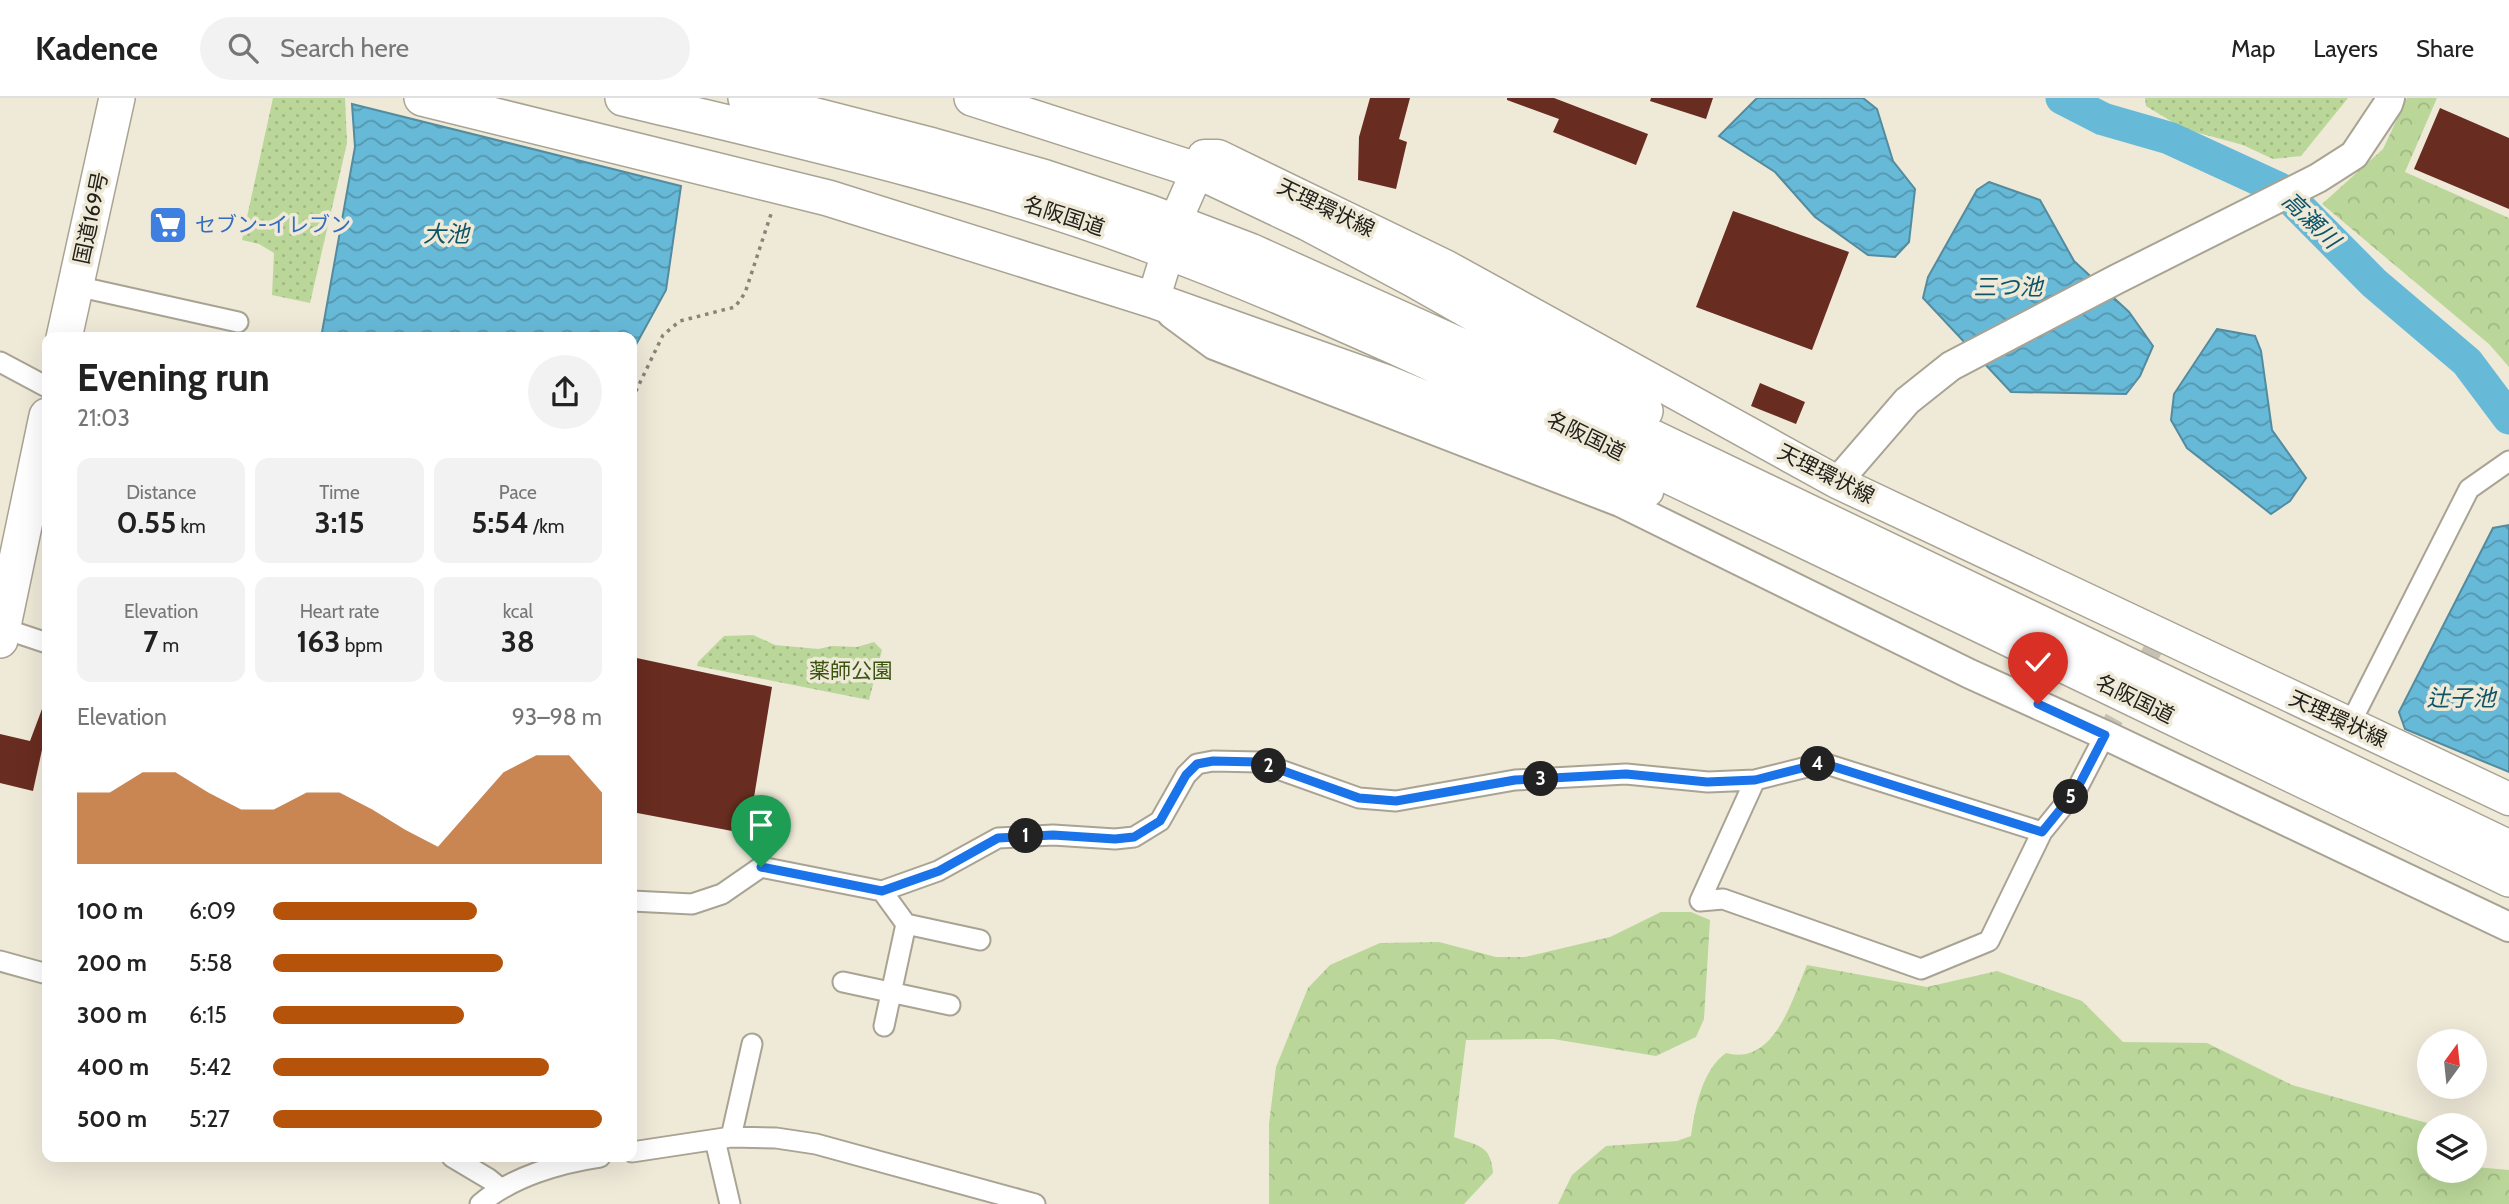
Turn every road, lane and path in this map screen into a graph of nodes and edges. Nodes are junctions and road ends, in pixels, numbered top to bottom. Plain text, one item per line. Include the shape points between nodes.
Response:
1 (117, 98) edge
2 (422, 98) edge
3 (623, 98) edge
4 (746, 98) edge
5 (972, 98) edge
6 (2390, 98) edge
7 (1196, 170) junction
8 (780, 186) junction
9 (1182, 206) dead end
10 (1158, 284) junction
11 (76, 286) junction
12 (238, 321) dead end
13 (65, 332) edge
14 (0, 362) edge
15 (42, 384) edge
16 (637, 389) edge
17 (42, 440) edge
18 (2509, 461) edge
19 (1837, 482) junction
20 (1974, 622) junction
21 (1, 637) edge
22 (42, 642) edge
23 (2173, 687) junction
24 (2350, 724) junction
25 (2105, 735) junction
26 (1755, 780) junction
27 (2509, 799) edge
28 (2042, 832) junction
29 (2509, 848) edge
30 (2509, 879) edge
31 (882, 891) junction
32 (637, 901) edge
33 (906, 924) junction
34 (2509, 927) edge
35 (980, 940) dead end
36 (0, 961) edge
37 (42, 973) edge
38 (843, 982) dead end
39 (891, 993) junction
40 (950, 1005) dead end
41 (884, 1026) dead end
42 (752, 1044) dead end
43 (723, 1139) junction
44 (637, 1151) edge
45 (461, 1162) edge
46 (570, 1162) edge
47 (500, 1188) junction
48 (480, 1204) edge
49 (730, 1204) edge
50 (1035, 1204) edge

1 - 11 highway, 国道169号
2 - 8 highway
3 - 20 highway, 名阪国道 via 933,175 1143,242 1246,281 1478,385
4 - 23 highway, 名阪国道 via 1042,177 1250,251 1474,352
5 - 7 highway
6 - 19 street via 2354,155 2318,178 1951,366 1907,401
7 - 9 main road
7 - 19 main road, 天理環状線 via 1204,156 1218,156 1435,261
7 - 23 highway via 1415,280 1733,463 2044,615
8 - 10 highway
8 - 16 path via 746,293 735,307 680,321 663,335
10 - 20 highway via 1384,382
10 - 25 street via 1213,345 1620,502
11 - 12 street
11 - 13 highway, 国道169号
14 - 15 street
17 - 21 highway
18 - 24 street via 2469,489
19 - 24 main road, 天理環状線
20 - 30 highway, 名阪国道
21 - 22 street
23 - 29 highway, 名阪国道
24 - 27 main road, 天理環状線
25 - 28 street via 2077,789
25 - 34 street
26 - 28 street via 1822,763
26 - 28 street via 1700,901 1723,899 1920,969 1989,941
26 - 31 street via 1707,782 1612,774 1515,780 1396,801 1359,798 1258,762 1213,761 1197,764 1160,821 1134,837 998,838 939,871
31 - 32 street via 761,867 722,894 692,904
31 - 33 street
33 - 35 street
33 - 39 street
36 - 37 street
38 - 39 street
39 - 40 street
39 - 41 street
42 - 43 street
43 - 44 street
43 - 49 street
43 - 50 street via 776,1138 816,1144
45 - 47 street
46 - 47 street
47 - 48 street

